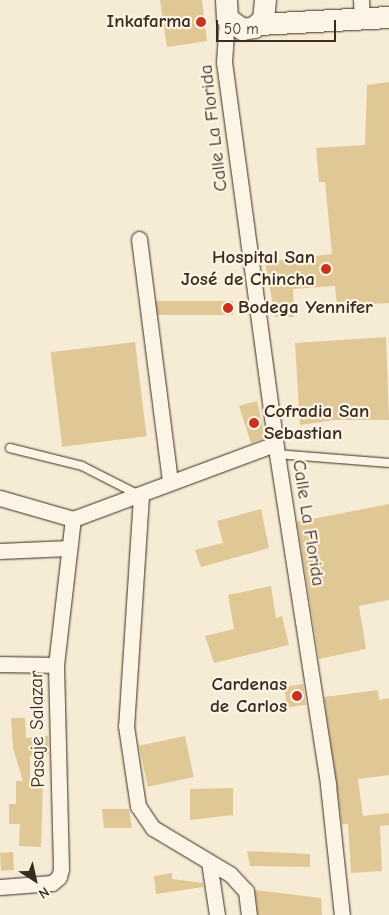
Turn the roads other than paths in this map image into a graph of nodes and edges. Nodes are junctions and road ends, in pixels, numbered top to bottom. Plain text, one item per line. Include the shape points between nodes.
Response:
1 (265, 0) edge
2 (226, 9) edge
3 (362, 9) edge
4 (389, 17) edge
5 (259, 24) junction
6 (139, 239) dead end
7 (10, 448) dead end
8 (276, 449) junction
9 (389, 463) edge
10 (170, 482) junction
11 (141, 496) junction
12 (0, 498) edge
13 (73, 519) junction
14 (69, 548) junction
15 (0, 551) edge
16 (0, 664) edge
17 (56, 665) junction
18 (209, 862) junction
19 (0, 887) edge
20 (217, 915) edge
21 (249, 915) edge
22 (342, 915) edge

1 - 5 street via 266,13
2 - 5 street via 242,29
2 - 8 street, Calle La Florida via 224,62
3 - 4 street
3 - 5 street
6 - 10 street
7 - 11 lane via 82,466
8 - 9 lane
8 - 10 street
8 - 22 street, Calle La Florida via 328,785
10 - 11 street
11 - 13 street
11 - 18 street via 126,726 138,806 153,828
12 - 13 street
13 - 14 street, Pasaje Salazar
14 - 15 street
14 - 17 street, Pasaje Salazar
16 - 17 street
17 - 19 street, Pasaje Salazar via 59,877 52,883
18 - 20 street
18 - 21 street via 230,874 246,891

